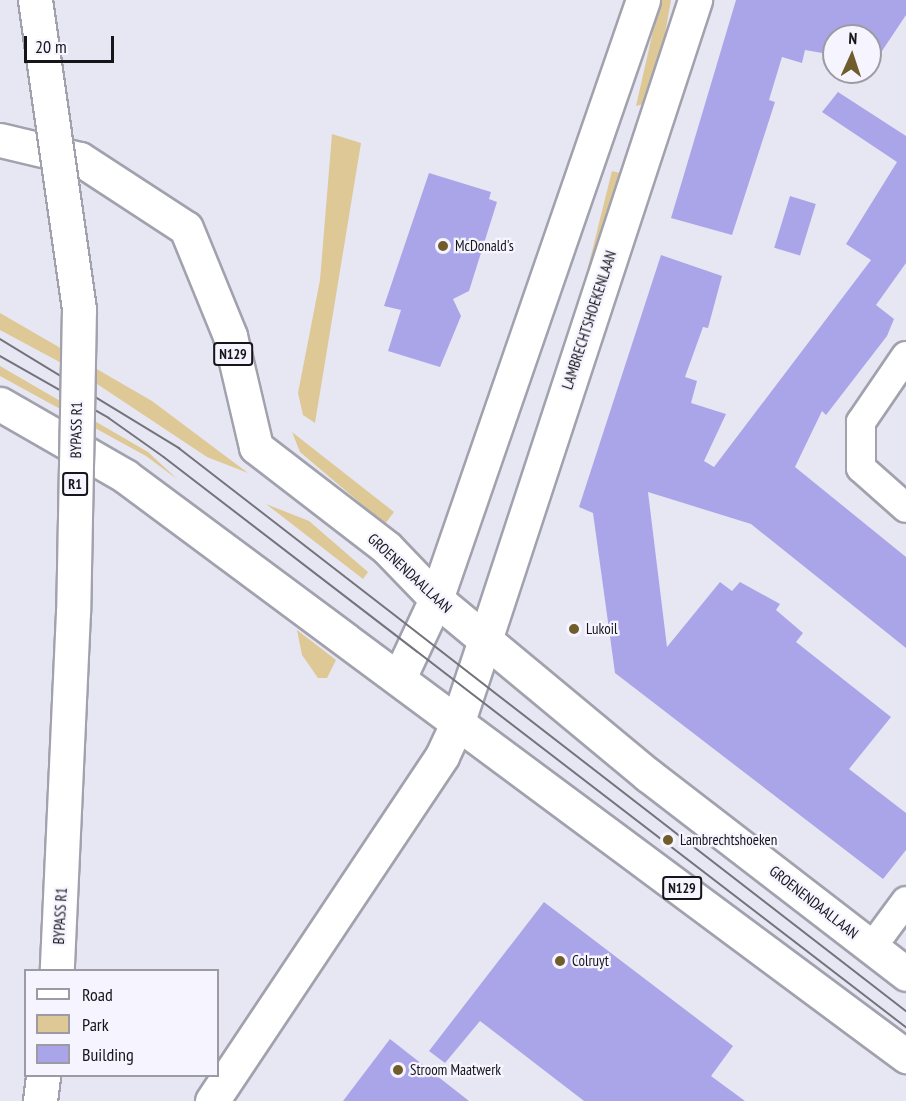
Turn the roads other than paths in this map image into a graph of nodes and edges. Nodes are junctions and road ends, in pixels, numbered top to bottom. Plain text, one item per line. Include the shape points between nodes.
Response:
1 (35, 0) edge
2 (643, 0) edge
3 (695, 0) edge
4 (0, 140) edge
5 (906, 356) edge
6 (0, 404) edge
7 (906, 508) edge
8 (436, 599) junction
9 (485, 640) junction
10 (399, 678) junction
11 (458, 721) junction
12 (906, 901) edge
13 (872, 947) junction
14 (57, 969) edge
15 (906, 974) edge
16 (906, 1056) edge
17 (43, 1077) edge
18 (40, 1101) edge
19 (212, 1101) edge

1 - 14 main road, BYPASS R1 / R1, bridge via 79,309 73,612
2 - 8 main road
3 - 9 main road, LAMBRECHTSHOEKENLAAN
4 - 8 main road, GROENENDAALLAAN / N129 via 81,159 186,228 230,336 256,447 387,548
5 - 7 street via 861,422 861,468
6 - 10 main road, N129 via 125,476
8 - 9 main road, GROENENDAALLAAN / N129
8 - 10 main road
9 - 11 main road, LAMBRECHTSHOEKENLAAN
9 - 13 main road, GROENENDAALLAAN / N129 via 648,775
10 - 11 main road, N129
11 - 16 main road, N129
11 - 19 main road, LAMBRECHTSHOEKENLAAN via 442,756
12 - 13 street
13 - 15 main road, GROENENDAALLAAN / N129
17 - 18 main road

